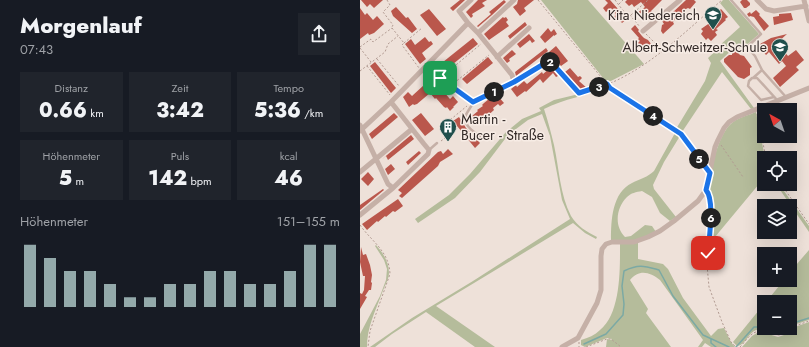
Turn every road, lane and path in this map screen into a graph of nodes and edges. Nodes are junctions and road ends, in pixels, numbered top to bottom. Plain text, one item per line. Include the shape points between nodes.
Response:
1 (387, 0) edge
2 (471, 0) edge
3 (538, 0) edge
4 (615, 0) edge
5 (623, 0) edge
6 (648, 0) edge
7 (680, 0) edge
8 (722, 0) edge
9 (731, 0) edge
10 (757, 0) edge
11 (804, 0) edge
12 (510, 1) edge
13 (618, 4) junction
14 (806, 6) junction
15 (630, 15) junction
16 (809, 21) edge
17 (468, 23) junction
18 (392, 28) junction
19 (422, 28) dead end
20 (529, 28) dead end
21 (644, 30) junction
22 (478, 33) junction
23 (398, 36) junction
24 (485, 41) junction
25 (404, 43) junction
26 (360, 48) edge
27 (662, 51) junction
28 (493, 52) junction
29 (497, 57) junction
30 (377, 58) junction
31 (371, 63) junction
32 (367, 66) junction
33 (424, 69) junction
34 (762, 70) junction
35 (360, 71) edge
36 (440, 78) junction
37 (752, 78) junction
38 (514, 82) junction
39 (607, 84) junction
40 (450, 86) junction
41 (809, 88) edge
42 (402, 90) junction
43 (579, 93) joint
44 (774, 97) junction
45 (787, 98) junction
46 (392, 101) junction
47 (778, 101) junction
48 (473, 102) junction
49 (756, 110) junction
50 (361, 129) edge
51 (412, 129) junction
52 (483, 138) dead end
53 (718, 140) junction
54 (437, 143) joint
55 (428, 150) junction
56 (765, 151) edge
57 (376, 158) junction
58 (360, 172) edge
59 (710, 173) junction
60 (743, 177) dead end
61 (392, 188) junction
62 (706, 190) junction
63 (786, 191) edge
64 (360, 215) edge
65 (360, 224) edge
66 (809, 224) edge
67 (809, 321) edge
68 (368, 347) edge
69 (562, 347) edge
70 (586, 347) edge
71 (621, 347) edge
72 (736, 347) edge
73 (740, 347) edge

1 - 18 path via 390,5 383,12 394,25
2 - 17 street via 459,11
3 - 39 path
4 - 13 path
5 - 13 path
6 - 15 path
7 - 21 street
8 - 27 path
9 - 34 lane via 761,34 747,47
10 - 14 street via 766,9 774,11
11 - 14 street
12 - 22 street
13 - 15 path via 628,17
14 - 16 street
15 - 21 path
17 - 22 street
17 - 33 street
18 - 23 path
18 - 26 path
19 - 25 path
20 - 29 street
21 - 27 path
22 - 24 street
23 - 25 path
23 - 30 path
24 - 28 street
24 - 36 path
25 - 33 path via 402,45
26 - 31 path
27 - 39 path via 645,65
28 - 29 street
28 - 40 path
29 - 38 street via 512,75
30 - 31 path
30 - 42 path
31 - 32 path
32 - 35 path
32 - 46 path
33 - 36 street
33 - 42 street
34 - 37 lane
34 - 45 lane
36 - 40 street
37 - 44 lane via 757,78
37 - 44 lane via 748,86 761,100
38 - 43 street via 551,62
38 - 48 street
39 - 43 path
39 - 59 path via 681,134
40 - 48 street
41 - 45 street
42 - 46 street
44 - 47 lane
45 - 47 street
46 - 50 street
46 - 51 street
47 - 49 street
48 - 52 lane via 465,121 476,135
48 - 54 path via 450,120 457,129
49 - 53 street via 729,122
49 - 56 path
50 - 57 street
51 - 55 street
51 - 57 street
53 - 59 street
53 - 60 path
54 - 55 lane
55 - 61 street via 424,159
57 - 58 street
57 - 61 street
59 - 62 street
61 - 64 street
62 - 69 street via 698,201 648,238 606,244 602,249 601,290 597,302 578,338
62 - 72 path via 710,199 711,222 707,265 709,287 731,342
63 - 66 path
65 - 68 path via 387,257 390,265 390,274 370,331
67 - 73 path via 794,326 780,335 755,332
70 - 71 path via 607,339

